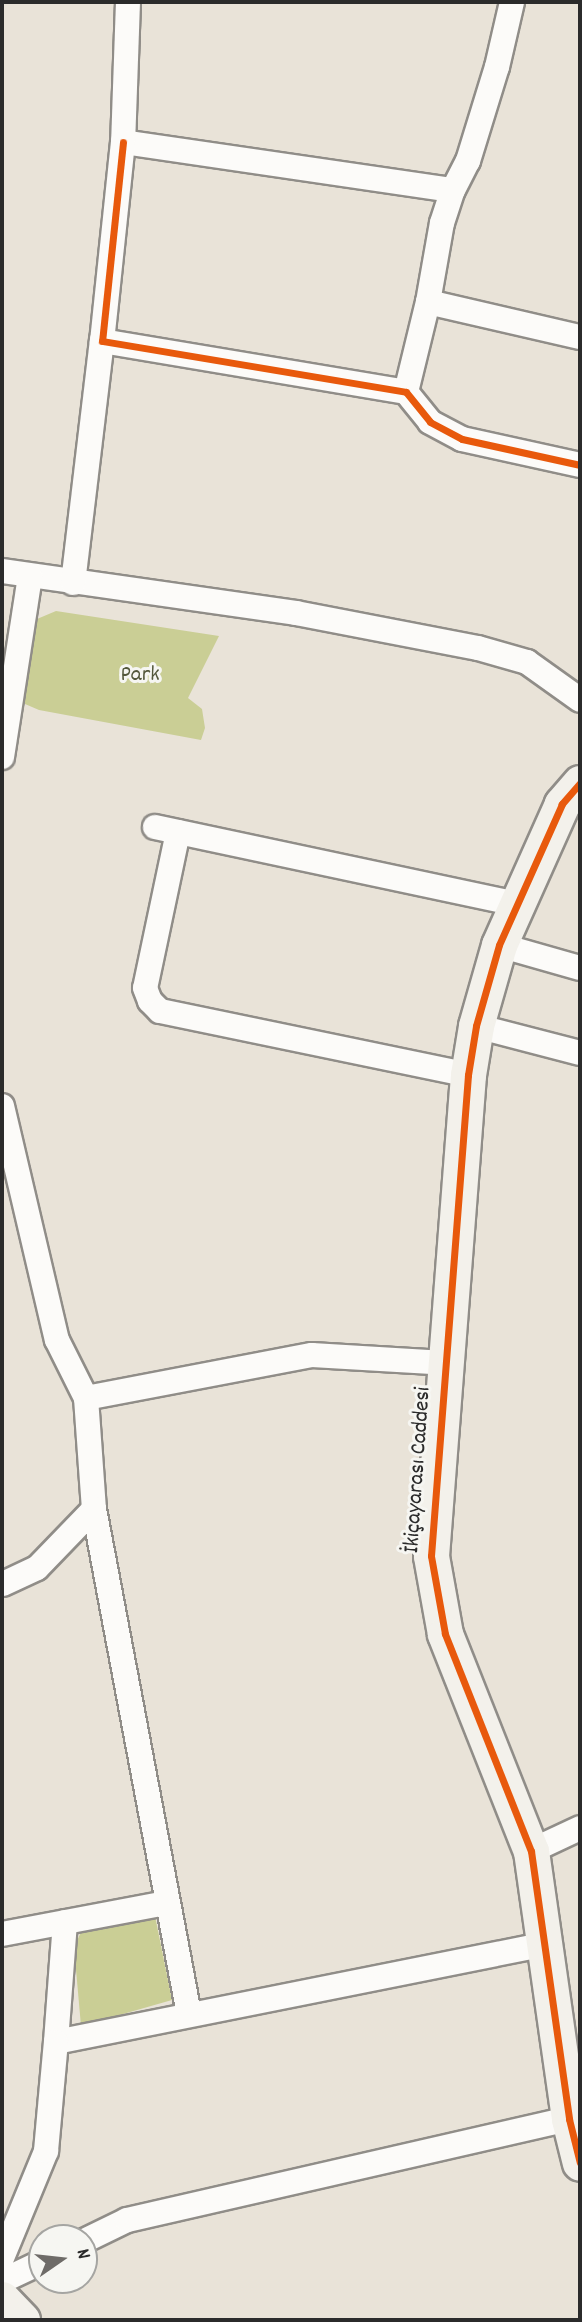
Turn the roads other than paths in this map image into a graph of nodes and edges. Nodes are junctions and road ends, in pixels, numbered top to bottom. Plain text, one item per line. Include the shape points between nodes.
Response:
1 (128, 2) edge
2 (512, 2) edge
3 (123, 142) junction
4 (453, 190) junction
5 (428, 302) junction
6 (580, 337) edge
7 (102, 341) junction
8 (406, 393) junction
9 (580, 465) edge
10 (2, 571) edge
11 (30, 576) junction
12 (73, 583) junction
13 (580, 699) edge
14 (2, 757) edge
15 (580, 783) edge
16 (517, 904) junction
17 (499, 945) junction
18 (580, 968) edge
19 (476, 1026) junction
20 (580, 1052) edge
21 (468, 1075) junction
22 (2, 1105) edge
23 (445, 1363) junction
24 (86, 1398) junction
25 (94, 1509) junction
26 (2, 1584) edge
27 (580, 1828) edge
28 (531, 1852) junction
29 (166, 1903) junction
30 (65, 1922) junction
31 (2, 1934) edge
32 (546, 1944) junction
33 (189, 2014) junction
34 (56, 2042) junction
35 (569, 2119) junction
36 (580, 2163) edge
37 (98, 2234) edge
38 (2, 2258) edge
39 (28, 2269) edge
40 (2, 2281) edge
41 (2, 2300) edge
42 (22, 2320) edge

1 - 3 street
2 - 4 street via 475,137
3 - 4 street
3 - 7 street
4 - 5 street via 442,223
5 - 6 street
5 - 8 street
7 - 8 street
7 - 12 street
8 - 9 street via 430,422 462,439
10 - 11 street
11 - 12 street
11 - 14 street
12 - 13 street via 296,613 478,648 527,662
15 - 16 street, İkiçayarası Caddesi via 562,804
16 - 17 street, İkiçayarası Caddesi
16 - 21 street via 167,829 145,989 160,1011
17 - 18 street
17 - 19 street, İkiçayarası Caddesi
19 - 20 street
19 - 21 street, İkiçayarası Caddesi
21 - 23 street, İkiçayarası Caddesi
22 - 24 street via 57,1340
23 - 24 street via 312,1355
23 - 28 street, İkiçayarası Caddesi via 431,1556 445,1634
24 - 25 street
25 - 26 street via 37,1568
25 - 29 street
27 - 28 street
28 - 32 street, İkiçayarası Caddesi
29 - 30 street
29 - 33 street
30 - 31 street
30 - 34 street
32 - 33 street
32 - 35 street, İkiçayarası Caddesi
33 - 34 street
34 - 38 street via 46,2151
35 - 36 street, İkiçayarası Caddesi
35 - 37 street via 127,2220
39 - 40 street
41 - 42 street

